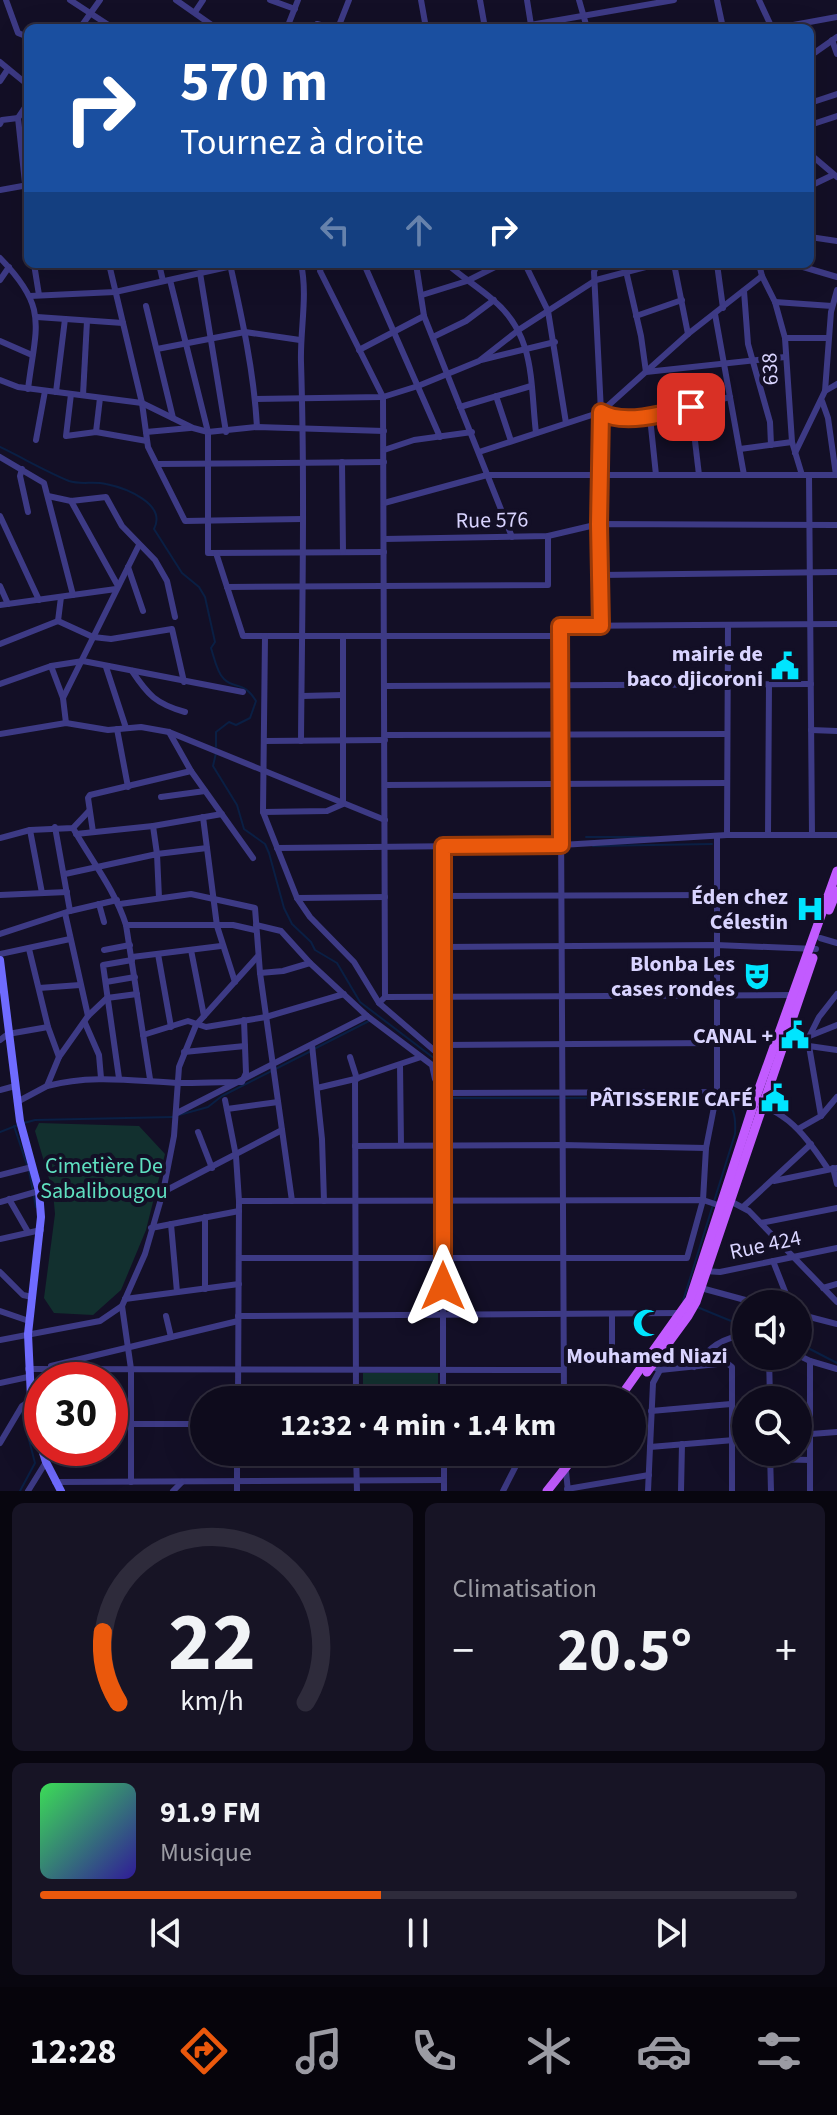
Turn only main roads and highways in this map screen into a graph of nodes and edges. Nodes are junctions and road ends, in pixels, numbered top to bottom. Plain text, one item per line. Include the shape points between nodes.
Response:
1 (837, 871) edge
2 (837, 891) edge
3 (813, 948) junction
4 (0, 960) edge
5 (2, 992) edge
6 (3, 1017) edge
7 (759, 1102) junction
8 (704, 1271) junction
9 (689, 1308) junction
10 (28, 1362) edge
11 (649, 1371) junction
12 (633, 1386) edge
13 (637, 1386) edge
14 (48, 1466) edge
15 (569, 1466) edge
16 (572, 1466) edge
17 (564, 1474) junction
18 (61, 1491) edge
19 (547, 1491) edge
20 (555, 1491) edge

1 - 3 main road
2 - 3 main road
3 - 7 main road
3 - 7 main road
4 - 5 main road
5 - 6 main road
6 - 10 main road via 20,1123 39,1191 41,1230
7 - 8 main road via 715,1202
8 - 9 main road
8 - 9 main road
9 - 11 main road
11 - 12 main road
11 - 13 main road
14 - 18 main road
15 - 17 main road
16 - 17 main road
17 - 19 main road
17 - 20 main road

